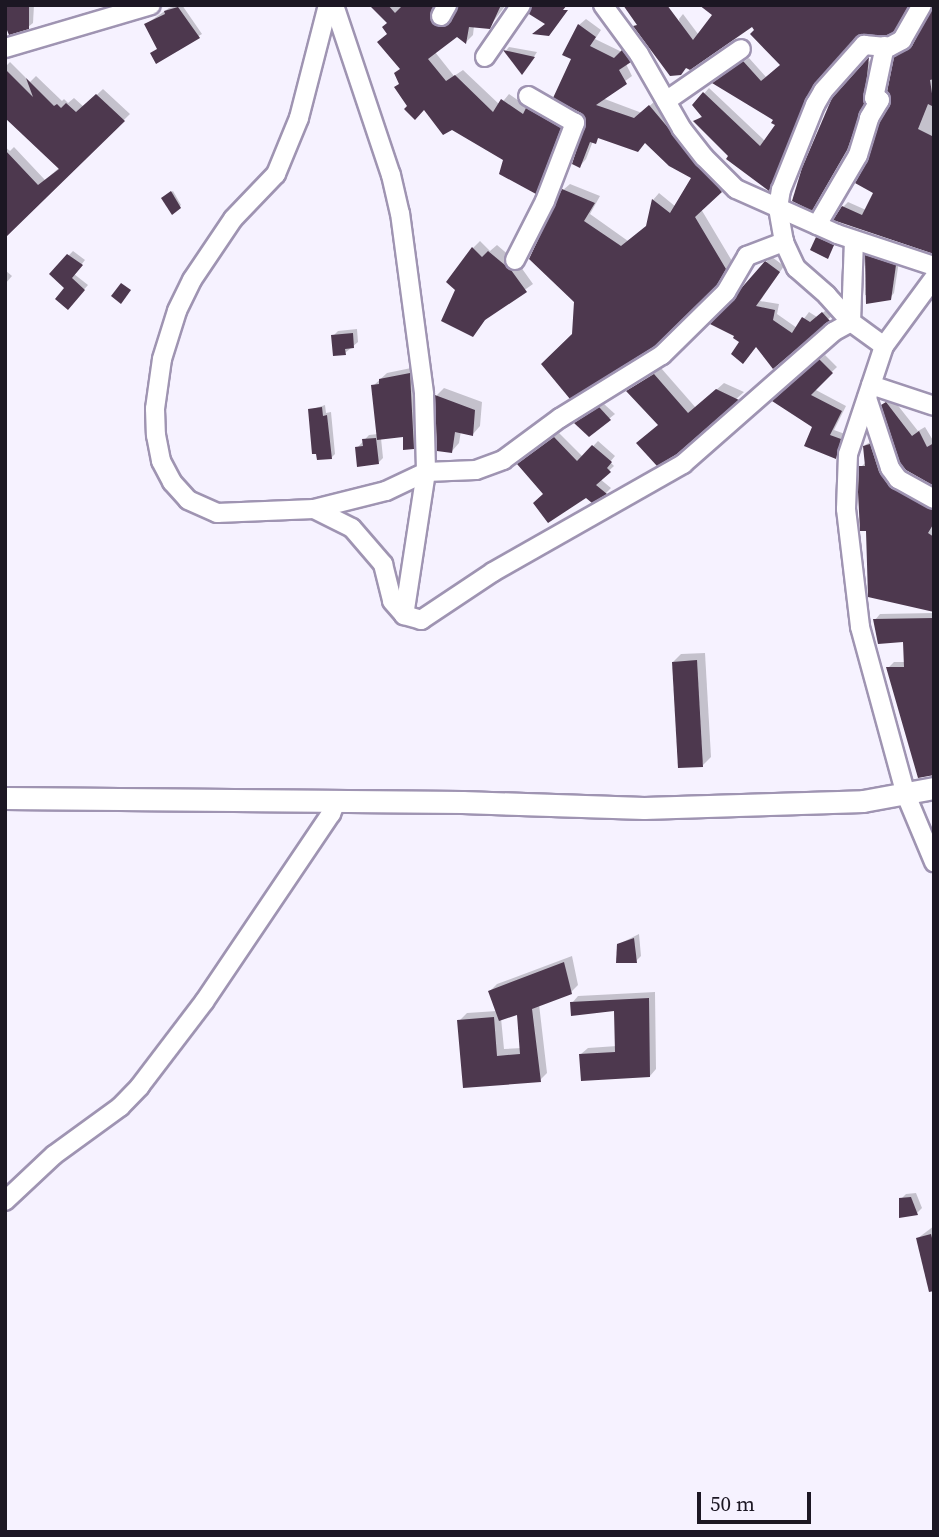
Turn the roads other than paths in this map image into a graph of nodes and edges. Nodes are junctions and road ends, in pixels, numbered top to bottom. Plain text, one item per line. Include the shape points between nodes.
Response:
1 (151, 5) edge
2 (328, 5) edge
3 (334, 5) edge
4 (521, 5) edge
5 (603, 5) edge
6 (922, 5) edge
7 (885, 47) junction
8 (5, 48) edge
9 (741, 49) dead end
10 (485, 57) dead end
11 (528, 96) dead end
12 (666, 101) junction
13 (778, 208) junction
14 (817, 225) junction
15 (855, 241) junction
16 (784, 242) junction
17 (515, 260) dead end
18 (934, 266) edge
19 (934, 278) edge
20 (851, 322) junction
21 (884, 346) junction
22 (869, 391) junction
23 (934, 406) edge
24 (426, 472) junction
25 (934, 499) edge
26 (314, 509) junction
27 (404, 615) junction
28 (934, 788) edge
29 (906, 795) junction
30 (5, 798) edge
31 (336, 801) junction
32 (934, 862) edge
33 (5, 1201) edge

1 - 8 street
2 - 26 street via 290,142 276,174 233,219 192,280 162,359 155,409 161,461 188,500 217,513
3 - 24 street via 400,213 424,394
4 - 10 street
5 - 12 street
6 - 7 street via 902,40
7 - 13 street via 864,45 823,92 795,153
7 - 14 street via 874,98 880,100 858,155
9 - 12 street
11 - 17 street via 575,123 545,201
12 - 13 street via 704,157 736,189
13 - 14 street
13 - 16 street
14 - 15 street
15 - 18 street
15 - 20 street
16 - 20 street via 796,268
16 - 24 street via 747,256 726,292 662,355 560,418 510,456 476,470
19 - 21 street
20 - 21 street
20 - 27 street via 833,332 683,464 493,572 421,620
21 - 22 street
22 - 23 street
22 - 25 street via 890,468 898,479
22 - 29 street via 848,454 848,542 860,627
24 - 26 street via 386,491
24 - 27 street
26 - 27 street via 352,528 383,564 392,601
28 - 29 street
29 - 31 street via 863,801 644,808
29 - 32 street
30 - 31 street
31 - 33 street via 204,1002 140,1086

